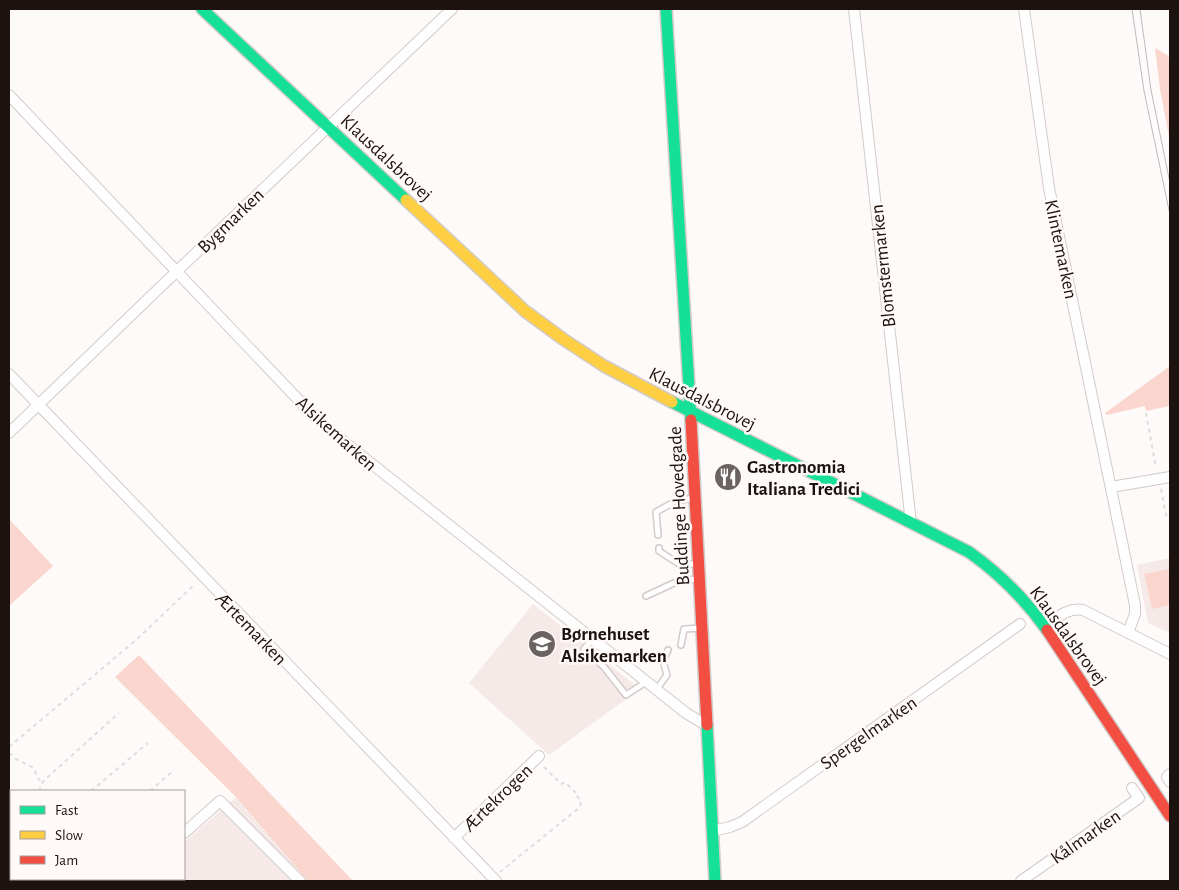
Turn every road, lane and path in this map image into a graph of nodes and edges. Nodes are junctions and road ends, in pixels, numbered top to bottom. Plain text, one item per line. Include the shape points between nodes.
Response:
1 (202, 9) edge
2 (452, 9) edge
3 (666, 9) edge
4 (854, 9) edge
5 (1024, 9) edge
6 (9, 95) edge
7 (329, 126) junction
8 (176, 272) junction
9 (9, 374) edge
10 (38, 404) junction
11 (690, 412) junction
12 (1146, 413) dead end
13 (9, 434) edge
14 (1170, 477) edge
15 (1159, 479) junction
16 (1111, 488) junction
17 (695, 498) junction
18 (1170, 514) edge
19 (911, 523) junction
20 (658, 535) dead end
21 (659, 548) dead end
22 (699, 564) junction
23 (203, 576) junction
24 (700, 578) junction
25 (646, 596) dead end
26 (1020, 624) dead end
27 (1045, 626) junction
28 (703, 628) junction
29 (1128, 633) junction
30 (593, 639) junction
31 (681, 645) dead end
32 (668, 650) dead end
33 (1170, 654) edge
34 (646, 682) junction
35 (656, 690) junction
36 (119, 713) dead end
37 (706, 725) junction
38 (148, 743) dead end
39 (9, 747) edge
40 (9, 753) edge
41 (538, 757) joint
42 (174, 770) dead end
43 (1170, 774) edge
44 (1170, 782) edge
45 (42, 783) junction
46 (1132, 788) dead end
47 (39, 790) edge
48 (92, 790) edge
49 (151, 790) edge
50 (1170, 816) edge
51 (712, 831) junction
52 (185, 832) edge
53 (454, 838) junction
54 (494, 880) edge
55 (300, 881) edge
56 (715, 881) edge
57 (1021, 881) edge

1 - 7 street, Klausdalsbrovej
2 - 7 street, Bygmarken
3 - 11 street, Buddinge Hovedgade
4 - 19 street, Blomstermarken
5 - 16 street, Klintemarken via 1050,188
6 - 8 street, Alsikemarken
7 - 8 street, Bygmarken
7 - 11 street, Klausdalsbrovej via 525,311 604,366
8 - 10 street, Bygmarken
8 - 30 street, Alsikemarken via 310,412
9 - 10 street, Ærtemarken
10 - 13 street, Bygmarken
10 - 23 street, Ærtemarken
11 - 17 street, Buddinge Hovedgade
11 - 19 street, Klausdalsbrovej
12 - 15 path
14 - 15 street
15 - 16 street
15 - 18 path via 1166,515
16 - 29 street, Klintemarken via 1135,605
17 - 20 lane via 676,501 656,512
17 - 22 street, Buddinge Hovedgade
19 - 27 street, Klausdalsbrovej via 969,552 994,570
21 - 22 lane via 680,564
22 - 24 street, Buddinge Hovedgade
23 - 39 path via 136,640
23 - 53 street, Ærtemarken
24 - 25 lane via 674,583
24 - 28 street, Buddinge Hovedgade
26 - 51 street, Spergelmarken via 742,822
27 - 29 street via 1076,609
27 - 50 street, Klausdalsbrovej
28 - 31 lane via 684,629
28 - 37 street, Buddinge Hovedgade
29 - 33 street
30 - 34 street, Alsikemarken
30 - 34 lane via 584,649 604,667 626,696
32 - 35 lane via 663,662 667,675
34 - 35 street, Alsikemarken
35 - 37 street, Alsikemarken
36 - 45 path
37 - 51 street, Buddinge Hovedgade
38 - 48 path
40 - 45 path via 34,768
41 - 53 street, Ærtekrogen
41 - 54 path via 561,784 565,782 577,794 580,807
42 - 49 path
43 - 44 street via 1167,777
45 - 47 path
46 - 57 street, Kålmarken via 1139,798
51 - 56 street, Buddinge Hovedgade
52 - 55 street via 220,801
53 - 54 street, Ærtemarken

